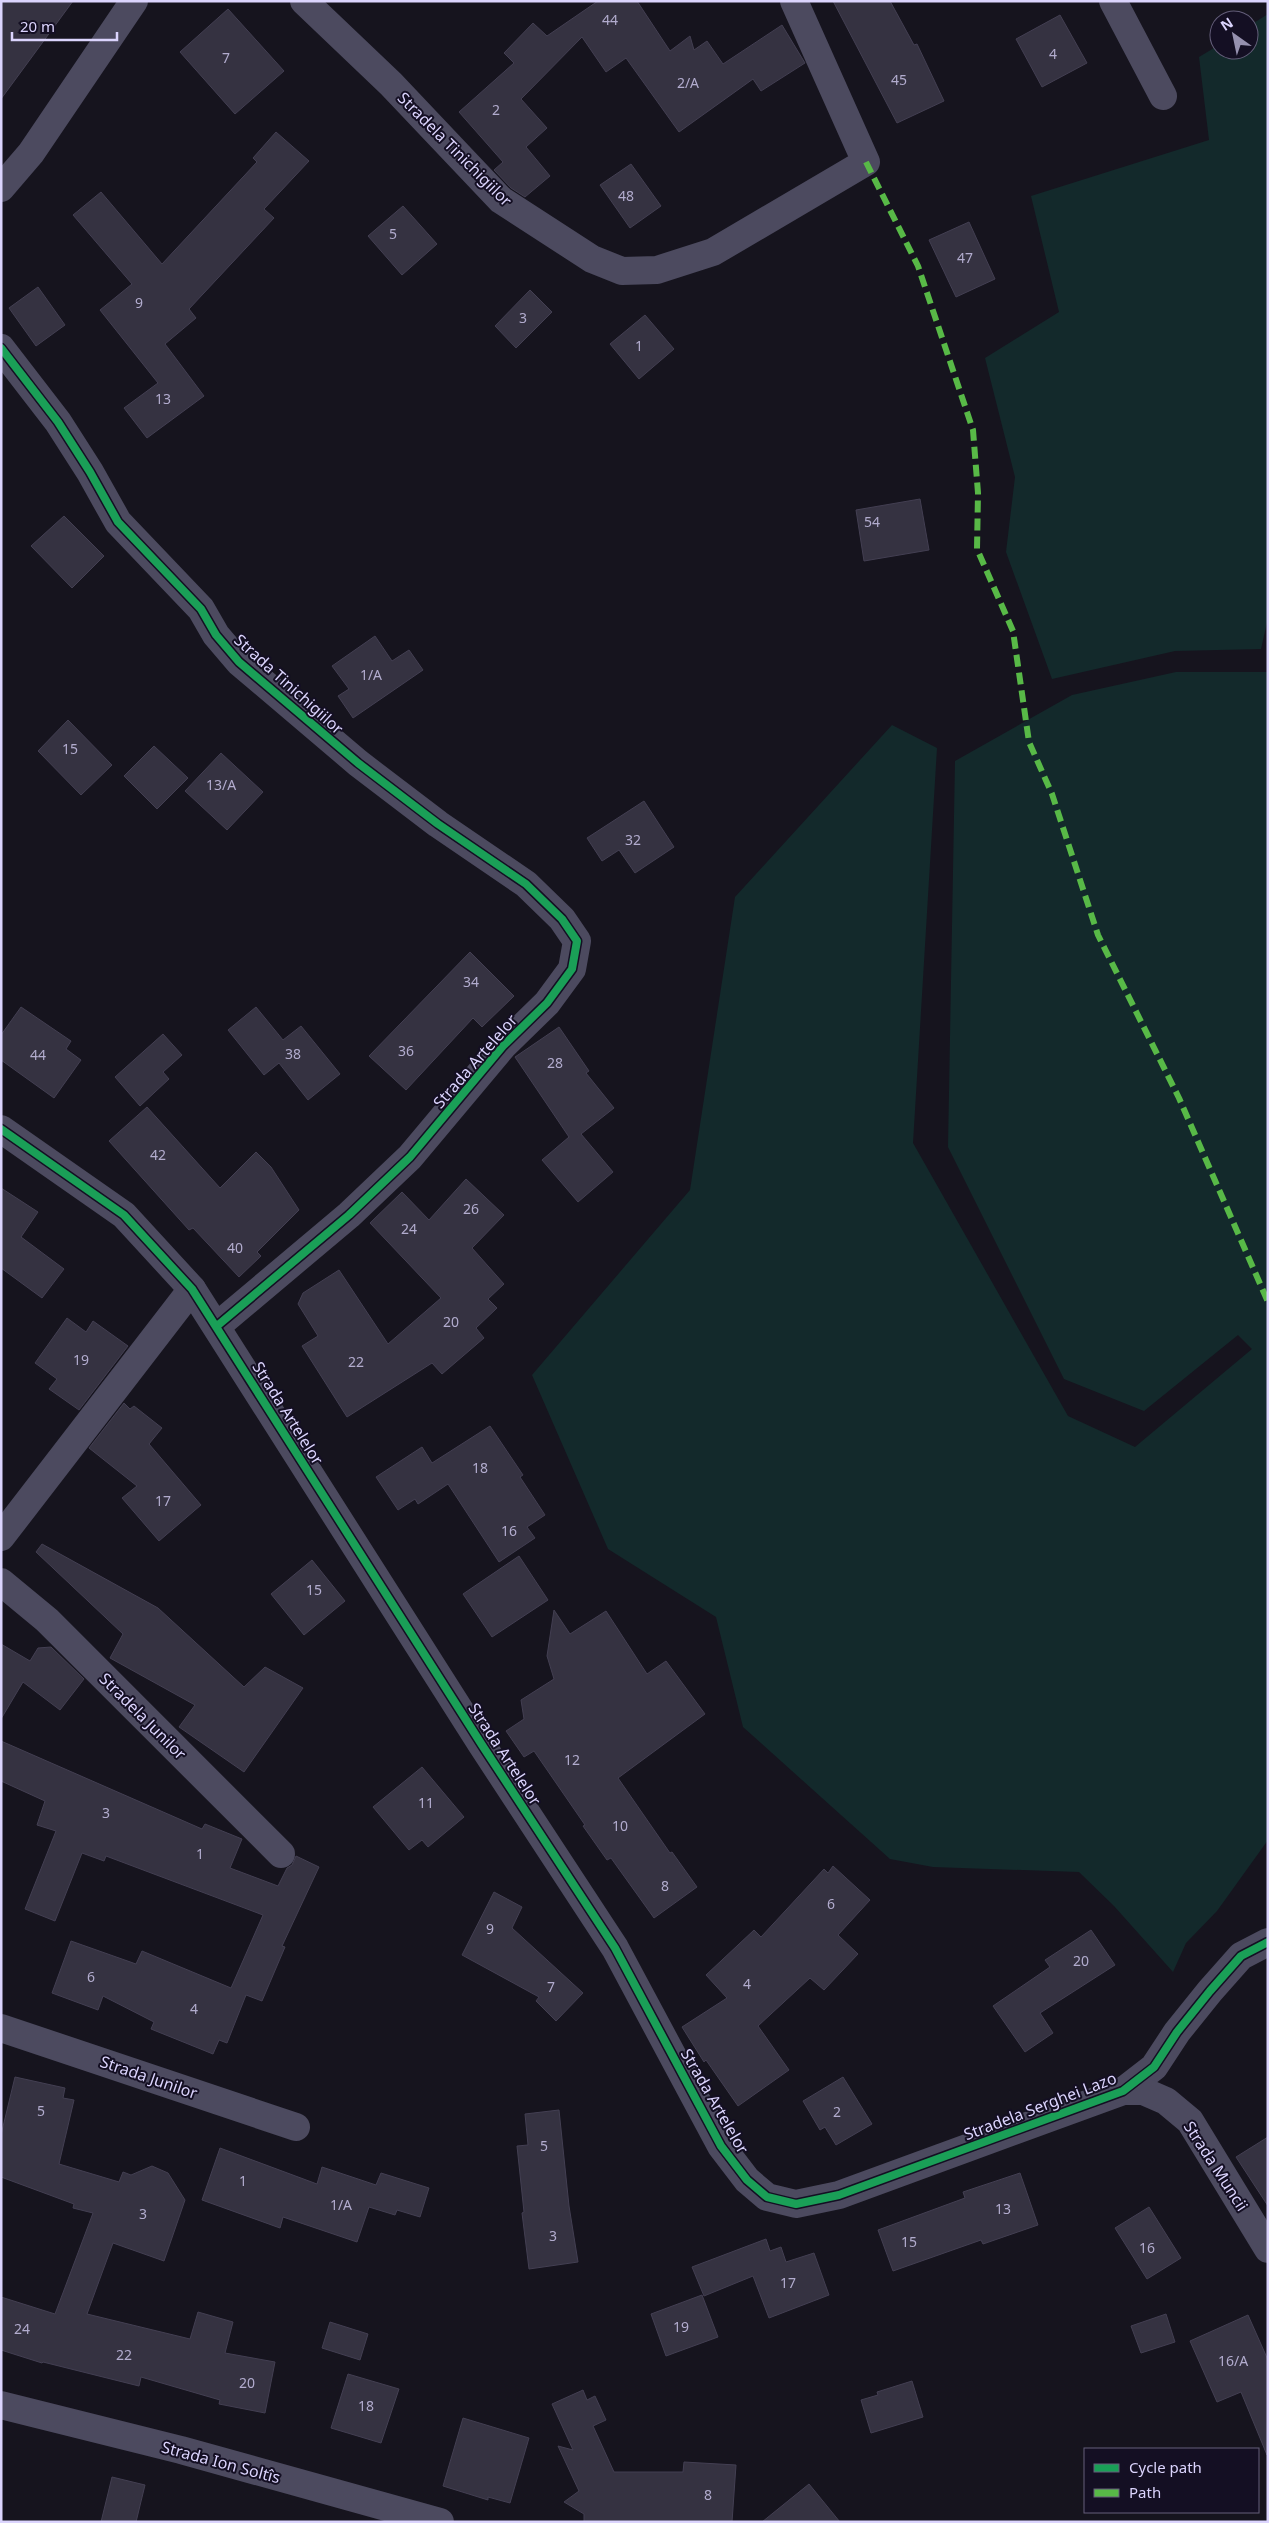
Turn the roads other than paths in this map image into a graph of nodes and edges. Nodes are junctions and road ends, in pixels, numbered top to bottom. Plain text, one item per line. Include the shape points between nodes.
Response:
1 (134, 1) edge
2 (304, 1) edge
3 (794, 1) edge
4 (1113, 1) edge
5 (1163, 96) dead end
6 (1, 188) edge
7 (1, 348) edge
8 (572, 969) joint
9 (1, 1128) edge
10 (192, 1289) junction
11 (217, 1326) junction
12 (1, 1537) edge
13 (1, 1582) edge
14 (281, 1854) dead end
15 (1268, 1942) edge
16 (1, 2028) edge
17 (1123, 2091) junction
18 (296, 2127) dead end
19 (767, 2197) joint
20 (1268, 2248) edge
21 (1, 2405) edge
22 (440, 2522) edge

1 - 6 street via 31,153
2 - 3 street, Stradela Tinichigiilor via 391,84 501,200 592,259 622,271 657,270 714,252 866,162
4 - 5 street
7 - 8 street, Strada Tinichigiilor via 58,422 118,522 195,603 216,635 240,662 358,763 438,824 526,884 562,919 577,941
8 - 11 street, Strada Artelelor via 410,1157 349,1216
9 - 10 street, Strada Artelelor via 124,1215
10 - 11 street, Strada Artelelor
10 - 12 street
11 - 19 street, Strada Artelelor via 482,1745 615,1948 721,2146 747,2180
13 - 14 street, Stradela Junilor via 61,1633
15 - 17 street, Stradela Serghei Lazo via 1241,1956 1182,2025 1154,2067
16 - 18 street, Strada Junilor
17 - 19 street, Stradela Serghei Lazo via 839,2195 796,2204
17 - 20 street, Strada Muncii via 1143,2092 1166,2101 1190,2121
21 - 22 street, Strada Ion Soltîs via 181,2450

